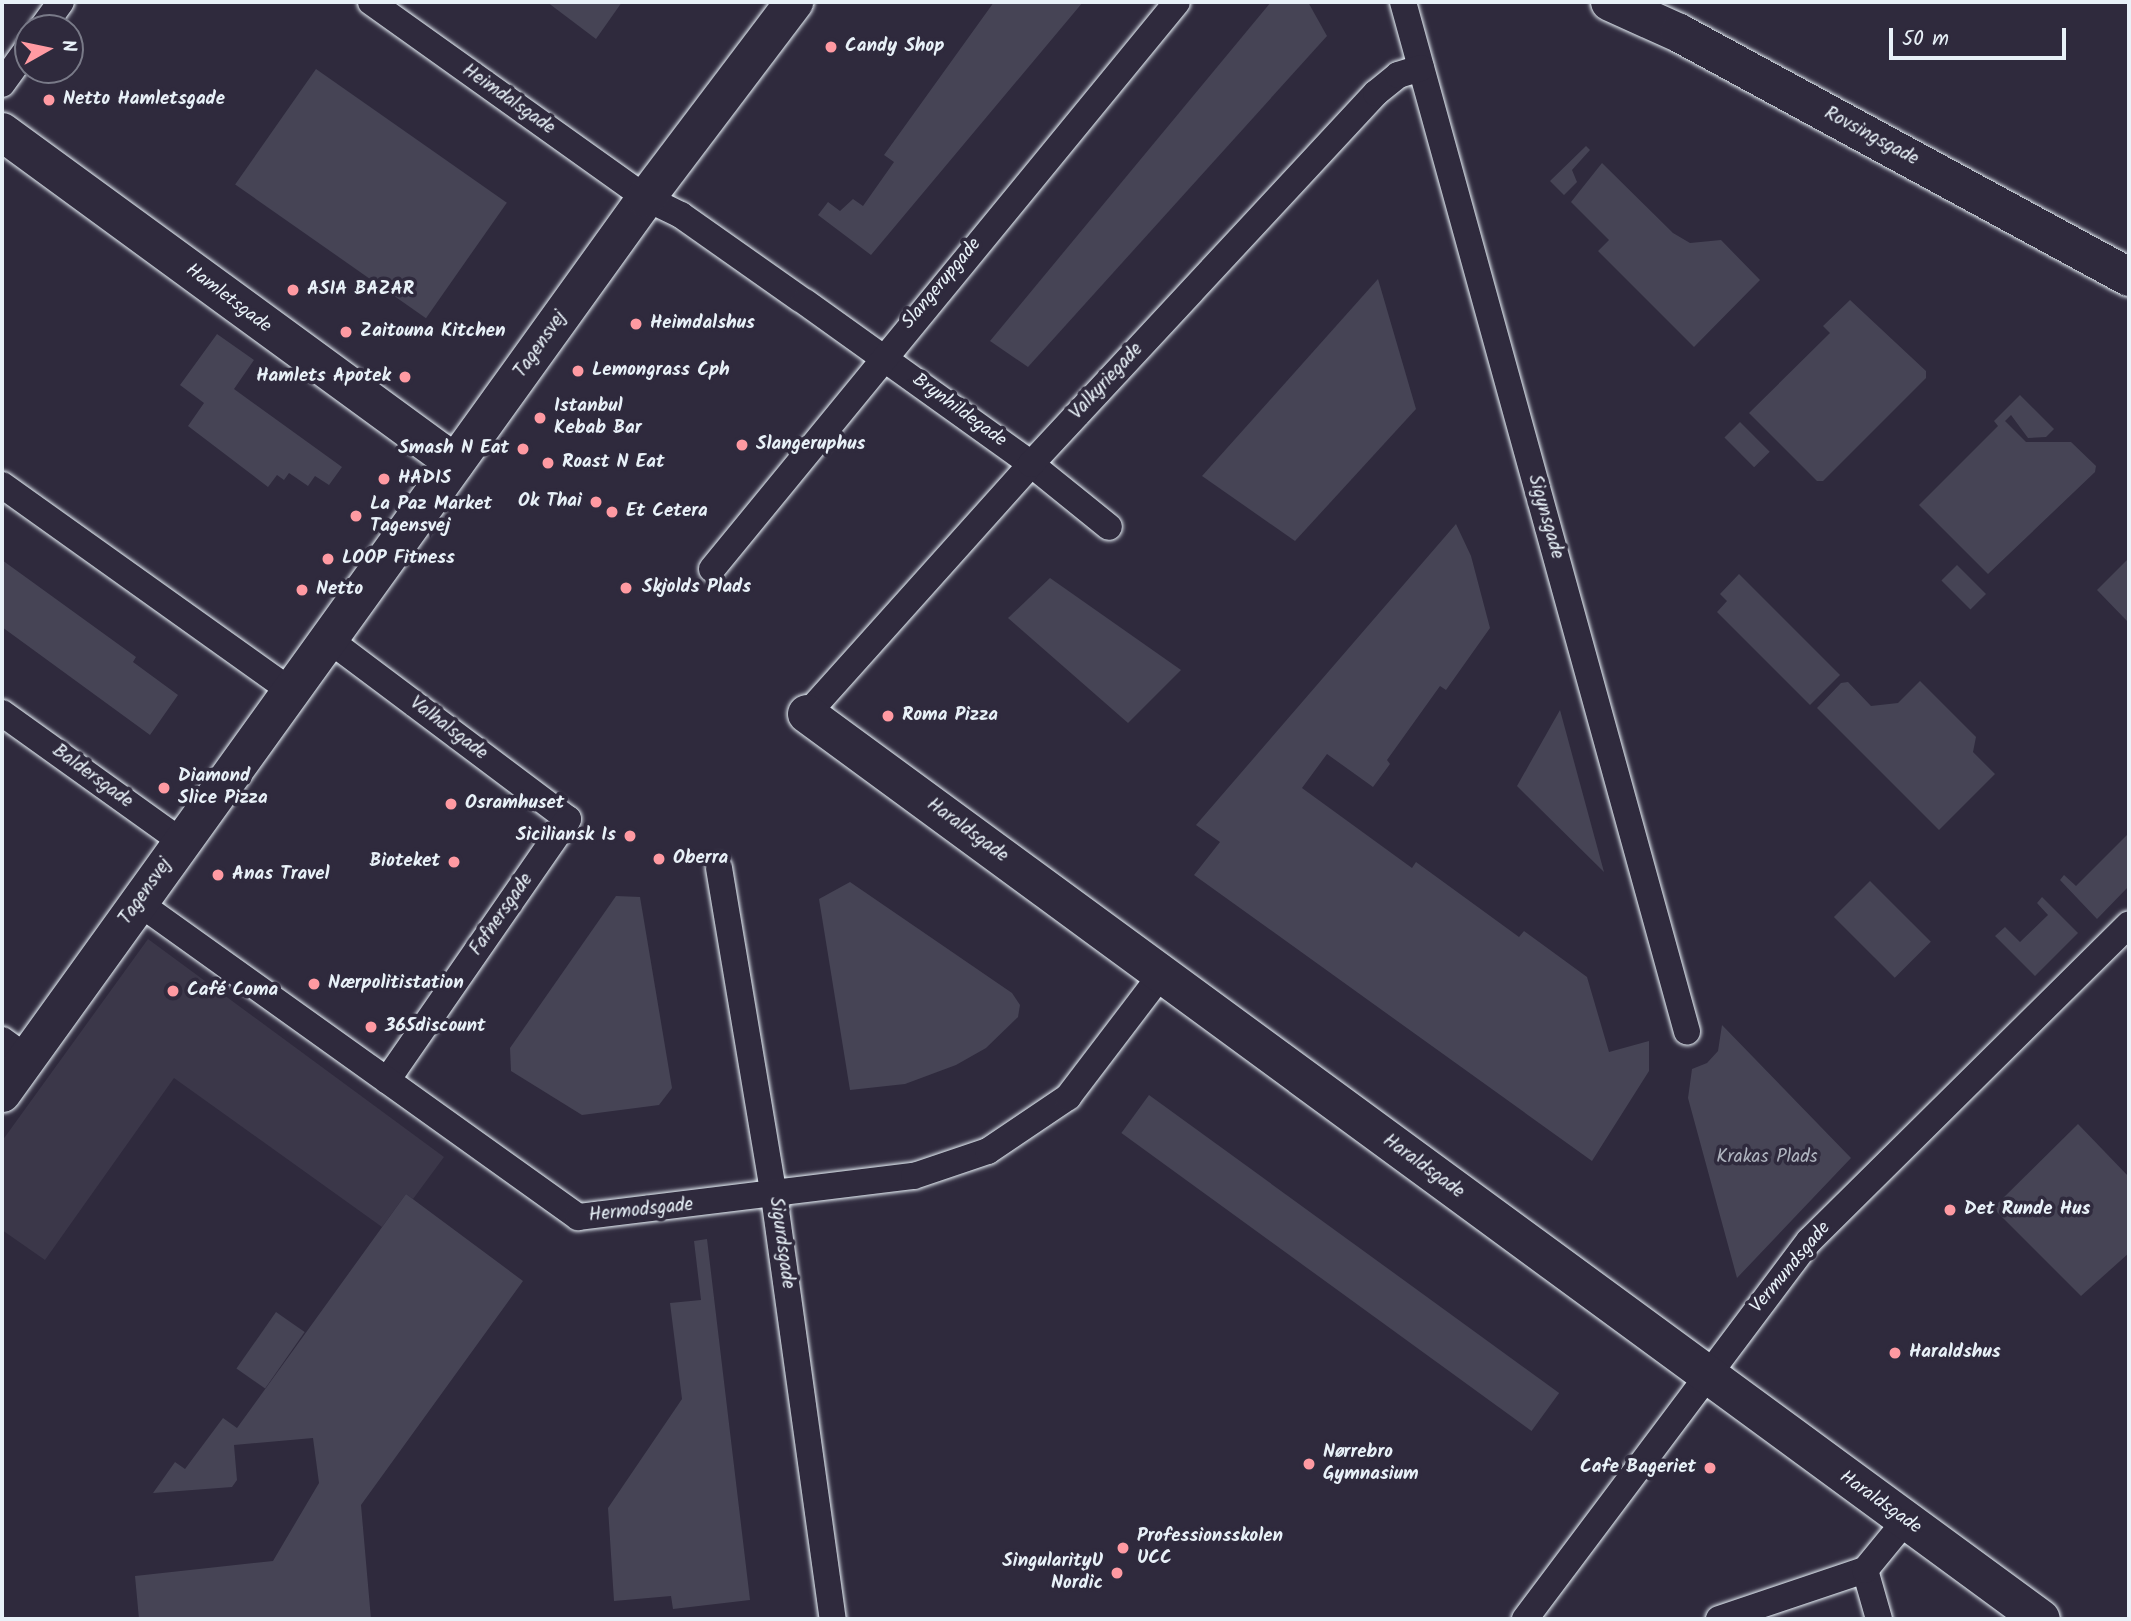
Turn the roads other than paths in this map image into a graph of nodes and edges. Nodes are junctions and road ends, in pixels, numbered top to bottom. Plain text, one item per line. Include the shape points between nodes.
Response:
1 (371, 2) edge
2 (794, 2) edge
3 (1177, 2) edge
4 (1403, 2) edge
5 (1610, 2) edge
6 (14, 67) edge
7 (1421, 68) junction
8 (2, 84) edge
9 (2, 132) edge
10 (646, 198) junction
11 (2129, 277) edge
12 (883, 355) junction
13 (455, 463) junction
14 (1031, 464) junction
15 (2, 485) edge
16 (1109, 527) dead end
17 (712, 569) dead end
18 (328, 639) junction
19 (291, 691) junction
20 (2, 713) edge
21 (807, 713) joint
22 (568, 820) joint
23 (182, 842) junction
24 (719, 868) dead end
25 (139, 903) junction
26 (2129, 924) edge
27 (1161, 975) junction
28 (1688, 1032) dead end
29 (14, 1049) edge
30 (387, 1080) junction
31 (2, 1093) edge
32 (774, 1196) junction
33 (1706, 1376) junction
34 (1906, 1520) junction
35 (1865, 1570) junction
36 (833, 1619) edge
37 (1525, 1619) edge
38 (1719, 1619) edge
39 (1879, 1619) edge
40 (2041, 1619) edge

1 - 10 street, Heimdalsgade
2 - 10 street, Tagensvej
3 - 12 street, Slangerupgade
4 - 7 street, Sigynsgade
5 - 11 street, Rovsingsgade via 1679,33
6 - 8 street
7 - 14 street, Valkyriegade via 1398,75 1376,93
7 - 28 street, Sigynsgade
9 - 13 street, Hamletsgade
10 - 12 street, Brynhildegade via 681,215
10 - 13 street, Tagensvej
12 - 14 street, Brynhildegade
12 - 17 street, Slangerupgade
13 - 18 street, Tagensvej
14 - 16 street, Brynhildegade
14 - 21 street, Valkyriegade
15 - 19 street
18 - 19 street, Tagensvej
18 - 22 street, Valhalsgade
19 - 23 street, Tagensvej
20 - 23 street, Baldersgade
21 - 27 street, Haraldsgade
22 - 30 street, Fafnersgade
23 - 25 street, Tagensvej
24 - 32 street, Sigurdsgade
25 - 29 street, Tagensvej
25 - 30 street, Hermodsgade
26 - 33 street, Vermundsgade via 1809,1241
27 - 32 street, Hermodsgade via 1068,1097 988,1151 914,1176
27 - 33 street, Haraldsgade
29 - 31 street, Tagensvej
30 - 32 street, Hermodsgade via 578,1217
32 - 36 street, Sigurdsgade
33 - 34 street, Haraldsgade
33 - 37 street, Vermundsgade
34 - 35 street
34 - 40 street, Haraldsgade
35 - 38 street
35 - 39 street

